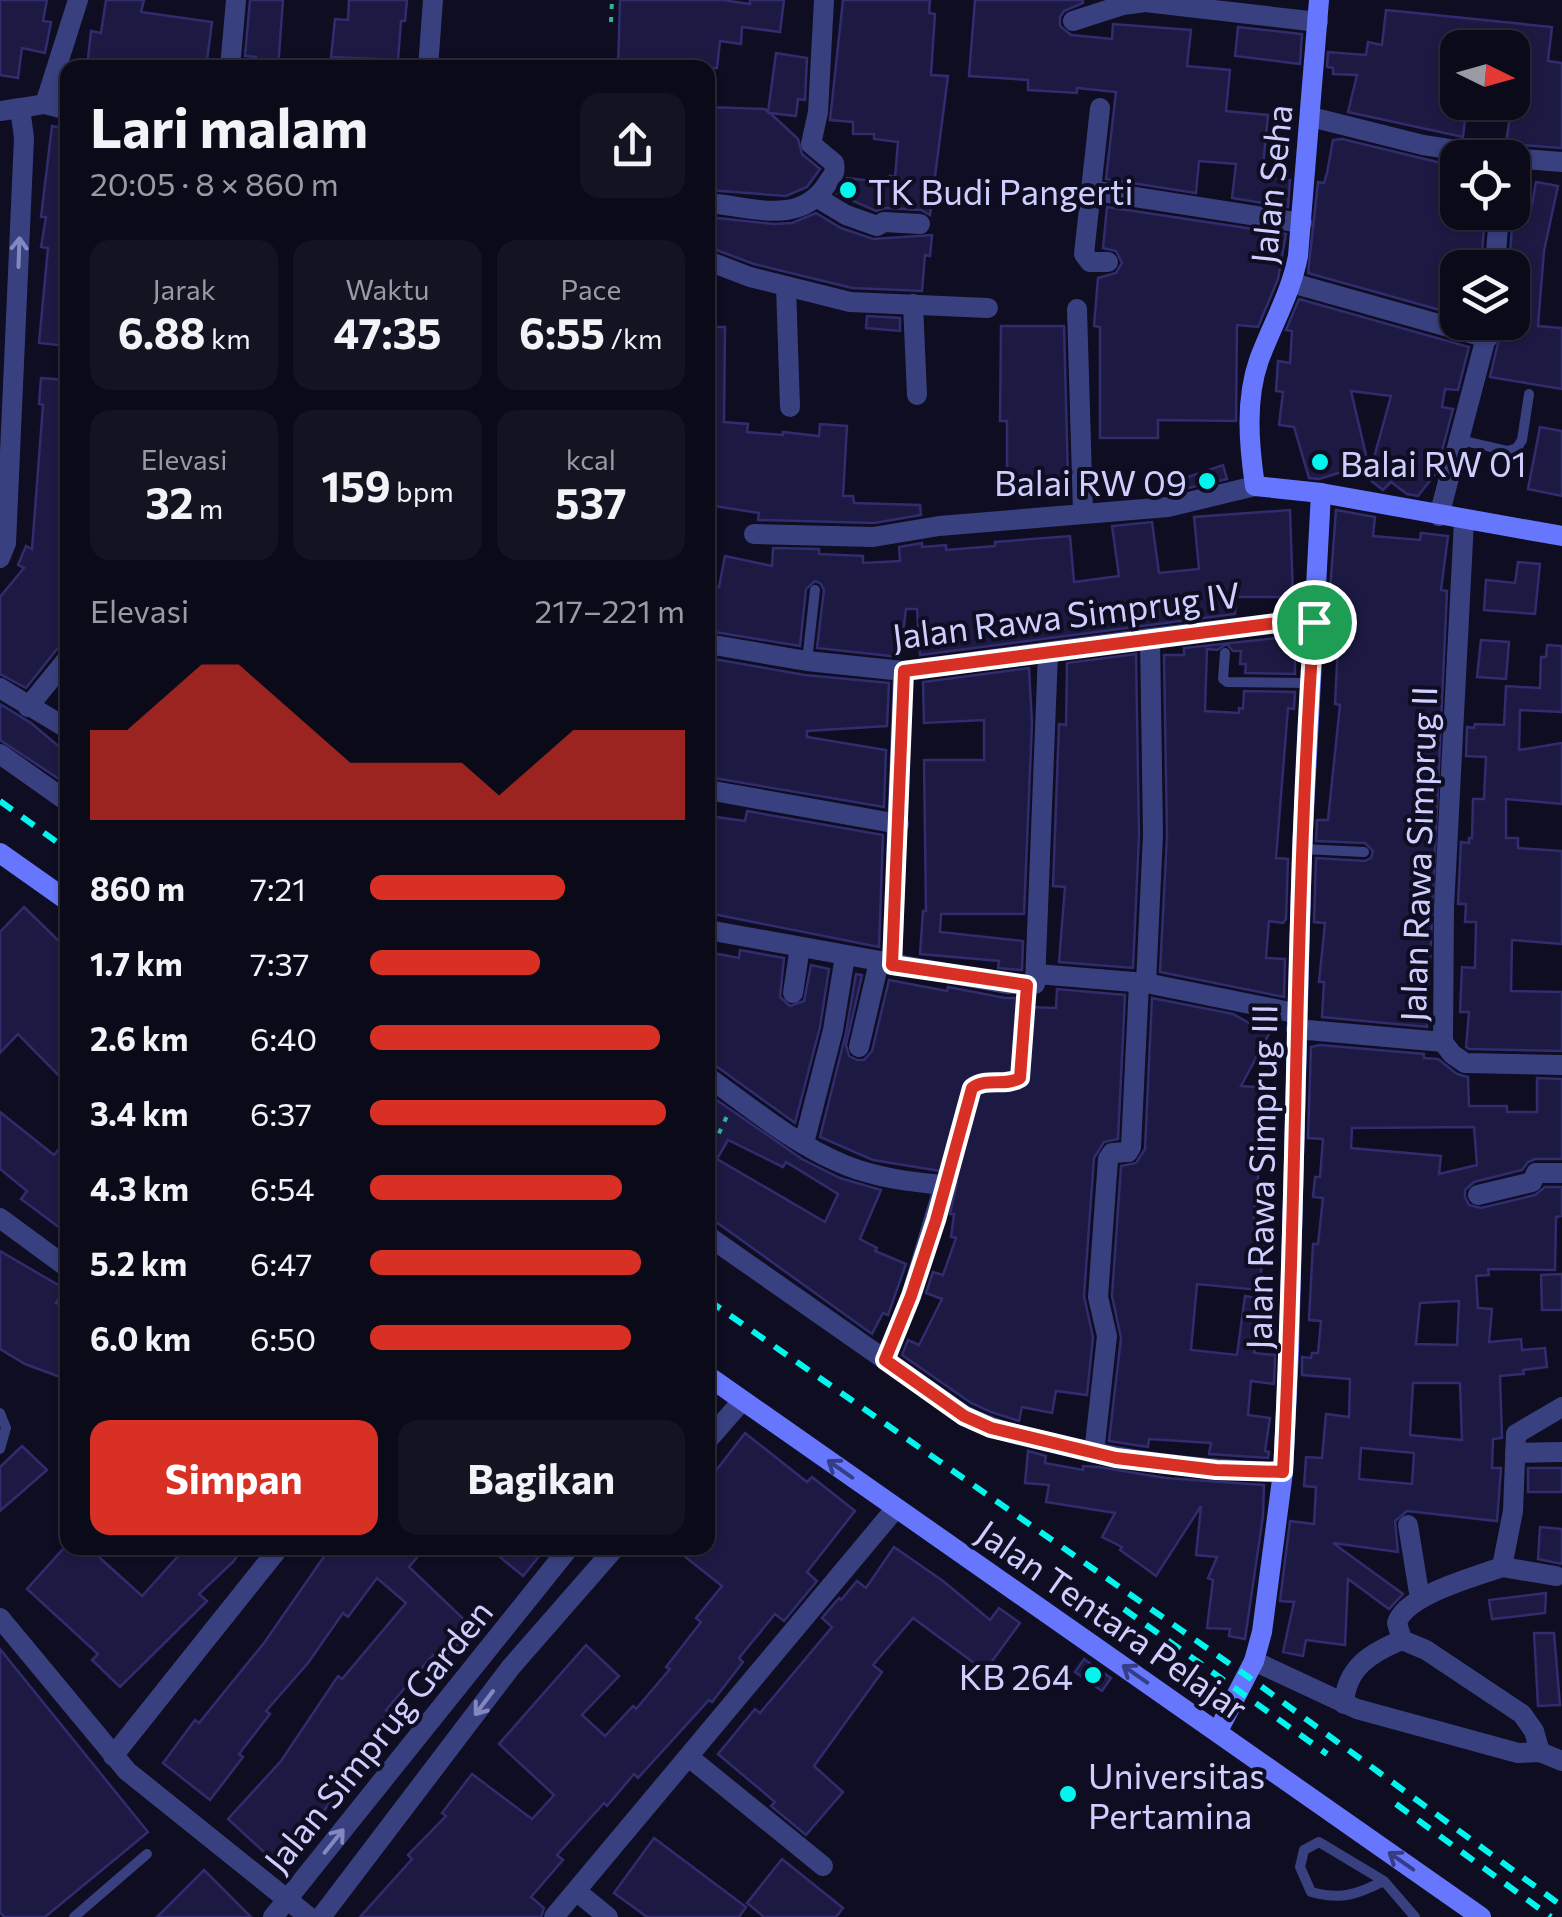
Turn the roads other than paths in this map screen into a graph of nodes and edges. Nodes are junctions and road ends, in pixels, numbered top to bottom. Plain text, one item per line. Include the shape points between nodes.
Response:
1 (78, 0) edge
2 (236, 0) edge
3 (433, 0) edge
4 (824, 0) edge
5 (1319, 11) edge
6 (1073, 21) dead end
7 (231, 60) edge
8 (429, 60) edge
9 (45, 104) junction
10 (60, 108) edge
11 (1100, 108) dead end
12 (10, 110) edge
13 (1311, 117) junction
14 (1440, 147) edge
15 (1530, 159) edge
16 (1562, 162) edge
17 (1090, 190) junction
18 (816, 198) junction
19 (715, 203) edge
20 (920, 224) dead end
21 (1302, 224) junction
22 (1108, 262) dead end
23 (715, 263) edge
24 (1292, 283) junction
25 (786, 286) junction
26 (913, 304) junction
27 (988, 308) dead end
28 (1077, 309) dead end
29 (1440, 318) edge
30 (1486, 340) edge
31 (918, 394) dead end
32 (1529, 394) dead end
33 (790, 407) dead end
34 (1460, 440) junction
35 (1255, 486) junction
36 (1321, 494) junction
37 (1083, 512) junction
38 (1439, 516) junction
39 (1464, 521) junction
40 (754, 534) dead end
41 (1562, 536) edge
42 (0, 558) edge
43 (815, 590) dead end
44 (1314, 622) junction
45 (1150, 638) junction
46 (715, 645) edge
47 (1048, 653) junction
48 (1226, 654) dead end
49 (808, 662) junction
50 (60, 668) edge
51 (904, 671) junction
52 (1310, 683) junction
53 (0, 688) edge
54 (28, 706) junction
55 (60, 724) edge
56 (0, 754) edge
57 (715, 791) edge
58 (60, 796) edge
59 (899, 824) junction
60 (1302, 849) junction
61 (1364, 852) dead end
62 (0, 853) edge
63 (60, 894) edge
64 (715, 931) edge
65 (800, 948) junction
66 (844, 956) junction
67 (885, 964) junction
68 (1032, 980) junction
69 (1143, 983) junction
70 (793, 993) dead end
71 (1296, 1021) junction
72 (1443, 1042) junction
73 (859, 1047) dead end
74 (1562, 1066) edge
75 (715, 1082) edge
76 (804, 1143) junction
77 (1562, 1173) edge
78 (1478, 1195) dead end
79 (0, 1218) edge
80 (715, 1241) edge
81 (60, 1262) edge
82 (885, 1360) junction
83 (715, 1384) edge
84 (742, 1400) junction
85 (1562, 1407) edge
86 (0, 1413) edge
87 (715, 1432) edge
88 (0, 1449) edge
89 (1562, 1452) edge
90 (1094, 1454) junction
91 (1515, 1454) junction
92 (1283, 1472) junction
93 (896, 1508) junction
94 (1408, 1525) dead end
95 (274, 1555) edge
96 (564, 1555) edge
97 (609, 1555) edge
98 (1502, 1567) junction
99 (1556, 1576) dead end
100 (535, 1588) junction
101 (1420, 1599) junction
102 (560, 1611) junction
103 (0, 1618) edge
104 (1402, 1640) junction
105 (488, 1647) junction
106 (1254, 1661) junction
107 (511, 1668) junction
108 (1344, 1704) junction
109 (1218, 1730) junction
110 (1540, 1752) junction
111 (113, 1756) junction
112 (690, 1758) junction
113 (1562, 1761) edge
114 (147, 1854) dead end
115 (823, 1866) dead end
116 (1384, 1881) junction
117 (576, 1891) junction
118 (287, 1900) junction
119 (74, 1917) edge
120 (273, 1917) edge
121 (309, 1917) edge
122 (320, 1917) edge
123 (554, 1917) edge
124 (608, 1917) edge
125 (1415, 1917) edge
126 (1481, 1917) edge

1 - 9 street
2 - 7 street
3 - 8 street
4 - 18 street via 810,144 834,163 835,172
5 - 6 street via 1145,2
5 - 13 street, Jalan Seha
9 - 10 street
9 - 12 street
11 - 17 street
42 -> 12 street via 6,544 24,138
13 - 14 street
13 - 21 street, Jalan Seha
15 - 16 street
17 - 21 street
17 - 22 street via 1084,254 1090,262
18 - 19 street via 792,212
18 - 20 street via 876,226
21 - 24 street, Jalan Seha
23 - 25 street
24 - 29 street
24 - 35 street, Jalan Seha via 1252,390
25 - 26 street via 850,302
25 - 33 street
26 - 27 street
26 - 31 street
28 - 37 street
30 - 34 street
32 - 34 lane via 1518,448
34 - 38 street
35 - 36 street
35 - 37 street via 1168,507
36 - 38 street
36 - 44 street, Jalan Rawa Simprug III
37 - 40 street via 873,536
38 - 39 street
39 - 41 street
39 - 72 street, Jalan Rawa Simprug II
43 - 49 lane
44 - 45 street, Jalan Rawa Simprug IV
44 - 52 street, Jalan Rawa Simprug III
45 - 47 street, Jalan Rawa Simprug IV
45 - 69 street via 1153,835
46 - 49 street, Jalan Rawa Simprug IV
47 - 51 street, Jalan Rawa Simprug IV
47 - 68 street
48 - 52 lane via 1227,682
49 - 51 street, Jalan Rawa Simprug IV
50 - 54 street
51 - 59 street
52 - 60 street, Jalan Rawa Simprug III
53 - 54 street
54 - 55 street
56 - 58 street
57 - 59 street
59 - 67 street
60 - 61 lane
60 - 71 street, Jalan Rawa Simprug III
62 - 63 street
64 - 65 street, Jalan Rawa Simprug II
65 - 66 street, Jalan Rawa Simprug II
65 - 70 street
66 - 67 street, Jalan Rawa Simprug II
66 - 76 street
67 - 68 street, Jalan Rawa Simprug II
67 - 73 street
68 - 69 street, Jalan Rawa Simprug II
69 - 71 street, Jalan Rawa Simprug II
69 - 90 street via 1130,1147 1108,1160 1098,1297 1107,1336
71 - 72 street, Jalan Rawa Simprug II
71 - 92 street, Jalan Rawa Simprug III
72 - 74 street via 1465,1063
75 - 76 street
76 - 82 street via 846,1165 944,1185
77 - 78 street via 1536,1173 1532,1182
79 - 81 street
80 - 82 street
82 - 90 street via 964,1416
83 - 84 street, Jalan Tentara Pelajar
84 - 87 street
93 -> 84 street, Jalan Tentara Pelajar
85 - 91 street via 1518,1432
86 - 88 lane via 6,1428
89 - 91 street
90 - 92 street
91 - 98 street
92 - 106 street, Jalan Rawa Simprug III
109 -> 93 street, Jalan Tentara Pelajar
93 - 112 street
94 - 101 street
95 - 111 street
96 - 100 street, Jalan Simprug Garden
97 - 102 street, Jalan Simprug Garden
98 - 99 street
98 - 101 street
100 - 102 street
100 - 105 street, Jalan Simprug Garden
101 - 104 street via 1399,1616
102 - 107 street, Jalan Simprug Garden
103 - 111 street
104 - 108 street via 1356,1668
104 - 110 street via 1522,1714
105 - 107 street
118 -> 105 street, Jalan Simprug Garden
106 - 108 street
106 - 109 street, Jalan Rawa Simprug III
107 -> 122 street, Jalan Simprug Garden
108 - 110 street via 1480,1744
126 -> 109 street, Jalan Tentara Pelajar
110 - 113 street
111 - 118 street
112 - 115 street
112 - 117 street
114 - 119 lane
116 - 116 lane via 1334,1898 1311,1892 1300,1867 1304,1850 1319,1842
116 - 125 lane
117 - 123 street
117 - 124 street
118 - 120 street, Jalan Simprug Garden
118 - 121 street

